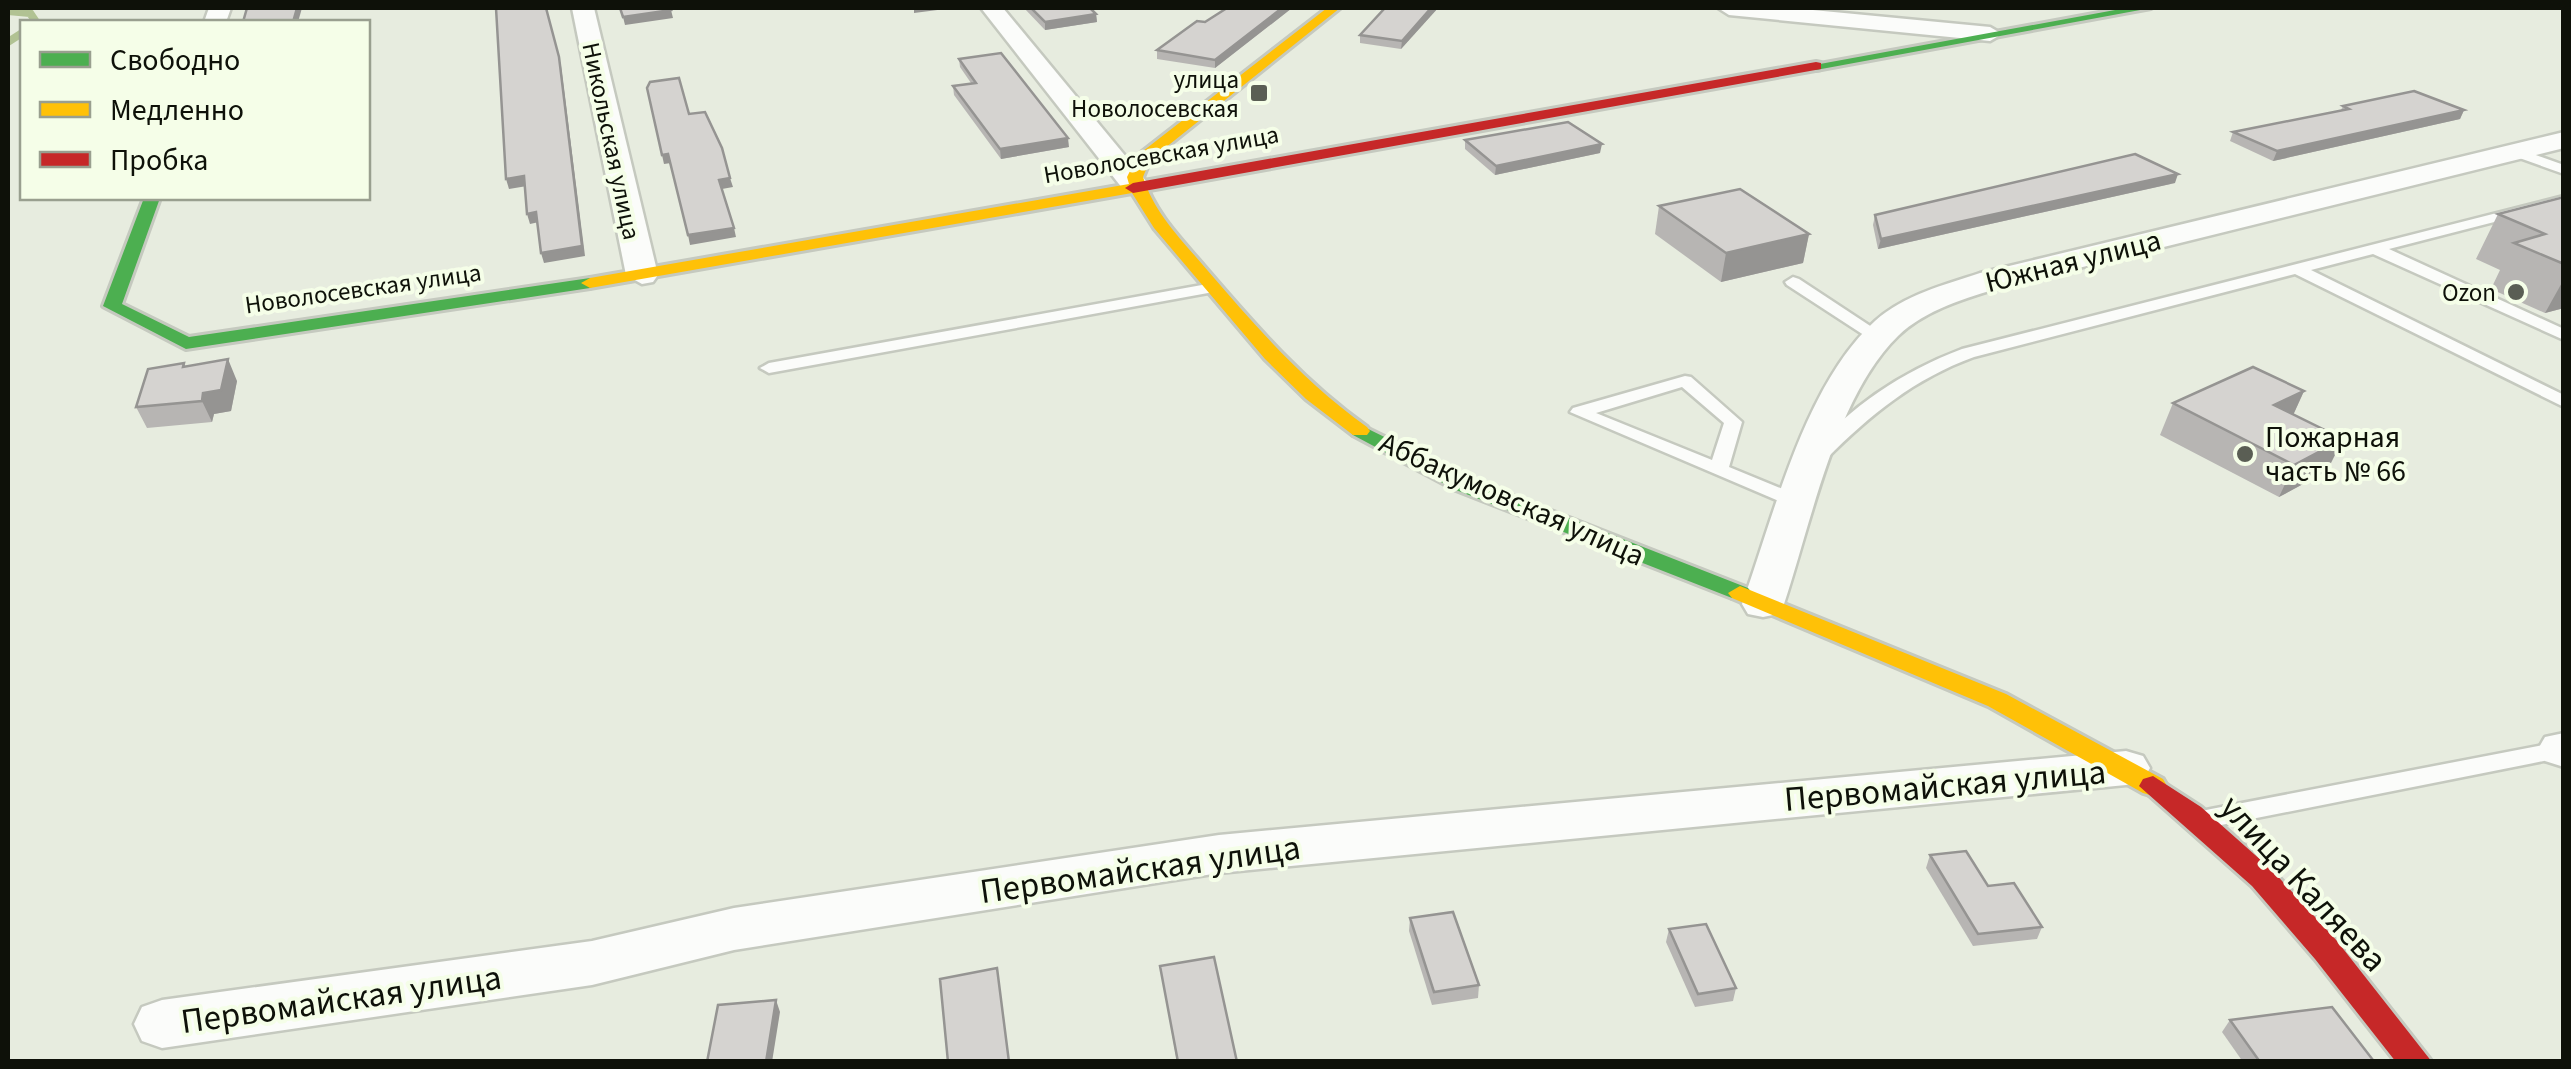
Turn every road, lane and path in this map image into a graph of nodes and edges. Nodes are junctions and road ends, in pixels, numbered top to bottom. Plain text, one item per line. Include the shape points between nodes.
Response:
1 (583, 8) edge
2 (992, 8) edge
3 (1334, 8) edge
4 (1729, 8) edge
5 (2144, 8) edge
6 (1990, 34) junction
7 (2564, 140) edge
8 (2516, 152) junction
9 (2564, 170) edge
10 (1136, 187) junction
11 (151, 200) edge
12 (2564, 200) edge
13 (2376, 249) junction
14 (2298, 269) junction
15 (642, 275) junction
16 (1793, 282) dead end
17 (1213, 288) junction
18 (2564, 335) edge
19 (1878, 337) junction
20 (769, 368) dead end
21 (2564, 402) edge
22 (1817, 456) junction
23 (1718, 470) junction
24 (1800, 503) junction
25 (1763, 604) junction
26 (2563, 749) edge
27 (2126, 768) junction
28 (2199, 820) junction
29 (162, 1024) dead end
30 (2416, 1062) edge

1 - 15 street, Никольская улица
2 - 10 street, Аббакумовская улица
3 - 10 street via 1143,158
4 - 6 street
5 - 6 street, Новолосевская улица
6 - 10 street, Новолосевская улица
7 - 8 street, Южная улица
8 - 9 lane
8 - 19 street, Южная улица via 1991,280 1924,304
10 - 15 street, Новолосевская улица
10 - 17 street, Аббакумовская улица
11 - 15 street, Новолосевская улица via 112,306 186,343
12 - 13 lane
13 - 14 lane
13 - 18 lane
14 - 21 lane
14 - 22 lane via 1931,366 1876,398
16 - 19 lane
17 - 20 lane
17 - 25 street, Аббакумовская улица via 1286,373 1370,437 1476,490
19 - 22 street, Южная улица via 1853,370
22 - 24 street, Южная улица
23 - 23 lane via 1701,463 1579,412 1685,381 1733,422
23 - 24 lane
24 - 25 street, Южная улица
25 - 27 street, Аббакумовская улица via 1974,692
26 - 28 lane
27 - 28 street, улица Каляева
27 - 29 street, Первомайская улица via 1219,854 734,928 592,963
28 - 30 street, улица Каляева via 2277,896

